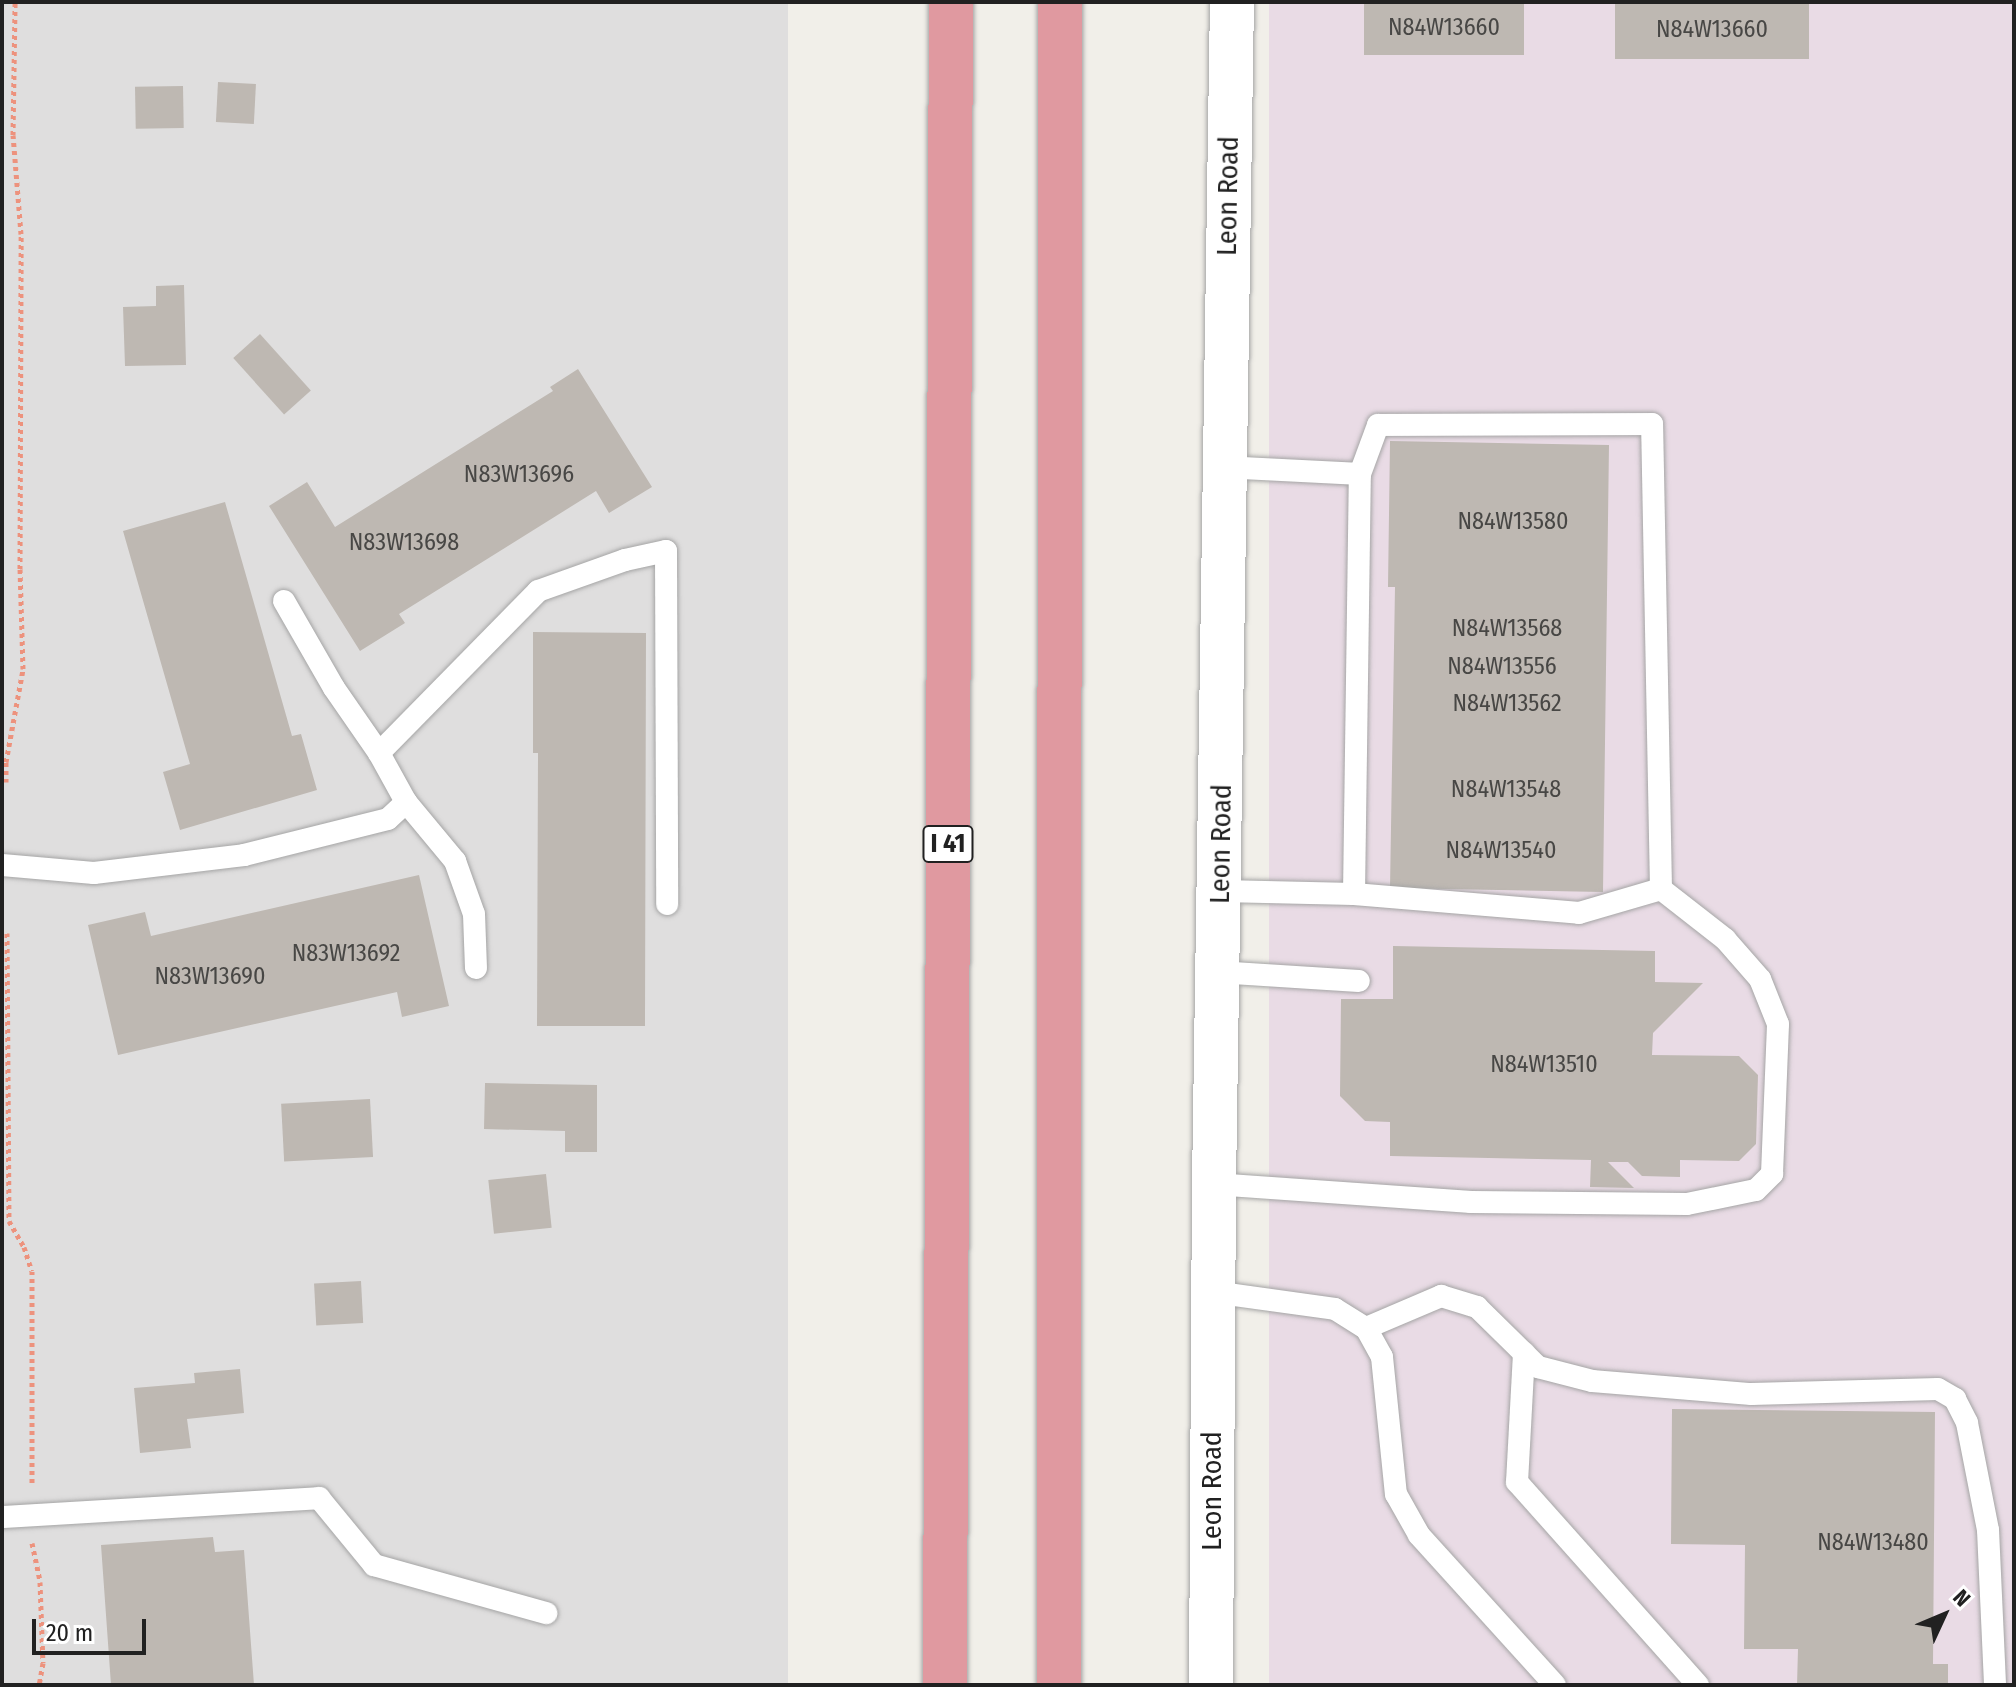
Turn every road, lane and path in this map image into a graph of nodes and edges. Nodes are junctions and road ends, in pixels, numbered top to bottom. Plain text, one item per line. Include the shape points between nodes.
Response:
1 (15, 2) edge
2 (951, 2) edge
3 (1060, 2) edge
4 (1232, 2) edge
5 (1223, 467) junction
6 (1360, 474) junction
7 (284, 601) dead end
8 (379, 753) junction
9 (6, 782) dead end
10 (406, 802) junction
11 (2, 865) edge
12 (1661, 889) junction
13 (1221, 891) junction
14 (1354, 894) junction
15 (667, 904) dead end
16 (7, 933) dead end
17 (476, 968) dead end
18 (1217, 972) junction
19 (1359, 981) dead end
20 (1214, 1184) junction
21 (1213, 1292) junction
22 (1366, 1328) junction
23 (1524, 1353) junction
24 (32, 1515) junction
25 (2, 1517) edge
26 (546, 1613) dead end
27 (39, 1685) edge
28 (945, 1685) edge
29 (1059, 1685) edge
30 (1211, 1685) edge
31 (1555, 1685) edge
32 (1698, 1685) edge
33 (1995, 1685) edge

1 - 9 path via 23,669
2 - 28 highway, I 41
3 - 29 highway
4 - 5 street, Leon Road
5 - 6 lane
5 - 13 street, Leon Road
6 - 12 lane via 1378,425 1652,424
6 - 14 lane
7 - 8 lane
8 - 10 lane
8 - 15 lane via 538,591 666,551
10 - 11 lane via 388,819 244,855 94,873
10 - 17 lane via 455,861 474,914
12 - 14 lane via 1579,913
12 - 20 lane via 1725,939 1760,979 1778,1024 1772,1174 1756,1190 1687,1204 1486,1203
13 - 14 lane
13 - 18 street, Leon Road
16 - 24 path via 9,1221 32,1271
18 - 19 lane
18 - 20 street, Leon Road
20 - 21 street, Leon Road
21 - 22 lane via 1335,1309
21 - 30 street, Leon Road
22 - 23 lane via 1441,1296 1477,1307
22 - 31 lane via 1382,1357 1396,1494 1419,1535
23 - 32 lane via 1517,1482
23 - 33 lane via 1538,1367 1592,1381 1751,1394 1938,1389 1955,1399 1967,1423 1988,1530
24 - 25 lane
24 - 26 lane via 319,1498 374,1565
24 - 27 path via 40,1582

